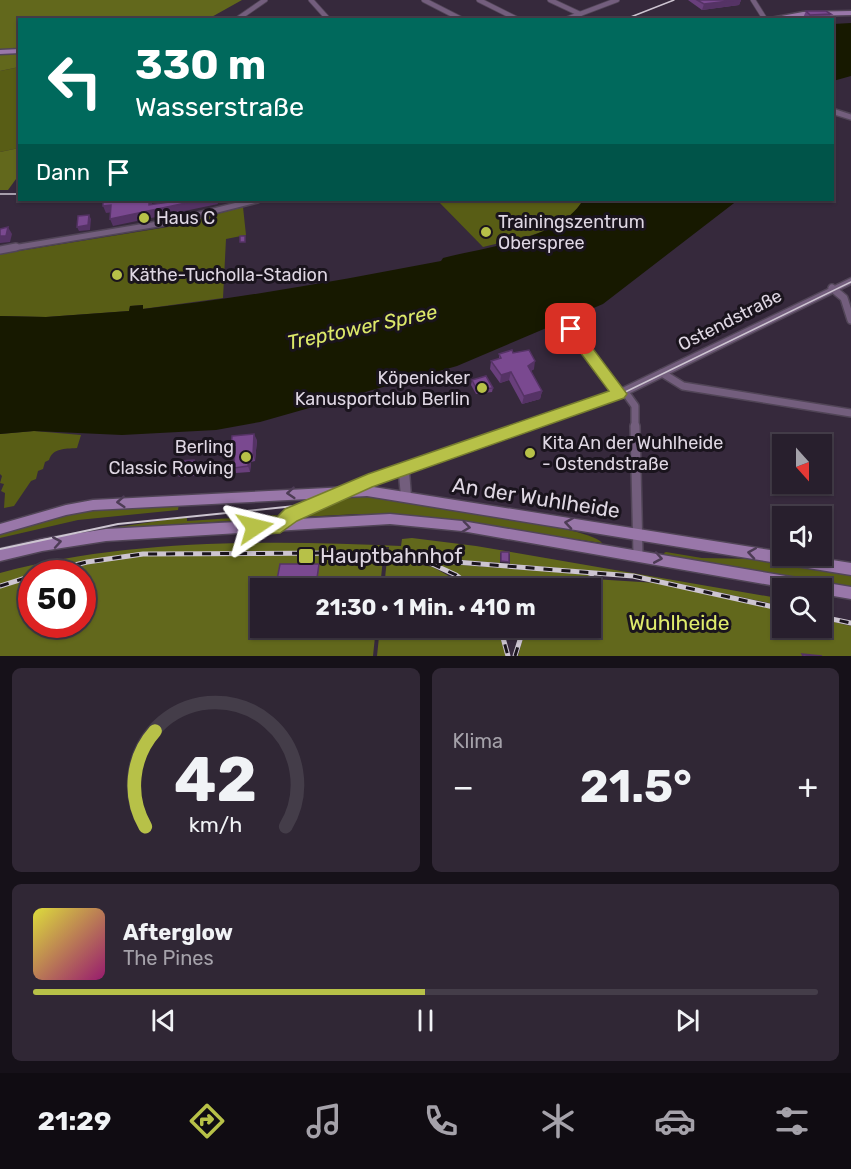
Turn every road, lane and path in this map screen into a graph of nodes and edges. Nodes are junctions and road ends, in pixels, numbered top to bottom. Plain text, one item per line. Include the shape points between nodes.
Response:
1 (265, 0) edge
2 (311, 0) edge
3 (424, 0) edge
4 (479, 0) edge
5 (550, 0) edge
6 (617, 0) edge
7 (753, 0) edge
8 (851, 13) edge
9 (580, 14) junction
10 (239, 18) edge
11 (327, 18) edge
12 (459, 18) edge
13 (515, 18) edge
14 (569, 18) edge
15 (765, 18) edge
16 (772, 18) edge
17 (18, 51) edge
18 (0, 52) edge
19 (834, 112) edge
20 (851, 117) edge
21 (253, 201) edge
22 (0, 250) edge
23 (851, 281) edge
24 (832, 288) junction
25 (851, 320) edge
26 (571, 329) dead end
27 (662, 373) junction
28 (622, 393) junction
29 (851, 413) edge
30 (404, 468) junction
31 (349, 490) junction
32 (406, 496) junction
33 (280, 525) junction
34 (0, 529) edge
35 (637, 534) junction
36 (0, 555) edge
37 (638, 555) junction
38 (851, 569) edge
39 (851, 593) edge

1 - 10 street
2 - 11 street
3 - 12 street
4 - 13 street
5 - 9 street
6 - 9 street
7 - 15 street
8 - 16 main road
9 - 14 street
17 - 18 main road
19 - 20 street
21 - 22 street via 170,222
23 - 24 street, Ostendstraße
24 - 25 street via 844,298
24 - 27 street, Ostendstraße
26 - 28 street
27 - 28 street, Ostendstraße
27 - 29 street via 683,386
28 - 30 street, Ostendstraße
28 - 35 street via 635,406
30 - 31 street, Ostendstraße
30 - 32 street
31 - 32 main road, An der Wuhlheide
31 - 33 street, Ostendstraße via 291,515
31 -> 34 main road, An der Wuhlheide via 93,505
35 -> 32 main road, An der Wuhlheide
36 -> 33 main road, An der Wuhlheide via 106,535
33 -> 37 main road, An der Wuhlheide via 359,519 421,521
35 - 37 street
38 -> 35 main road, An der Wuhlheide
37 -> 39 main road, An der Wuhlheide

